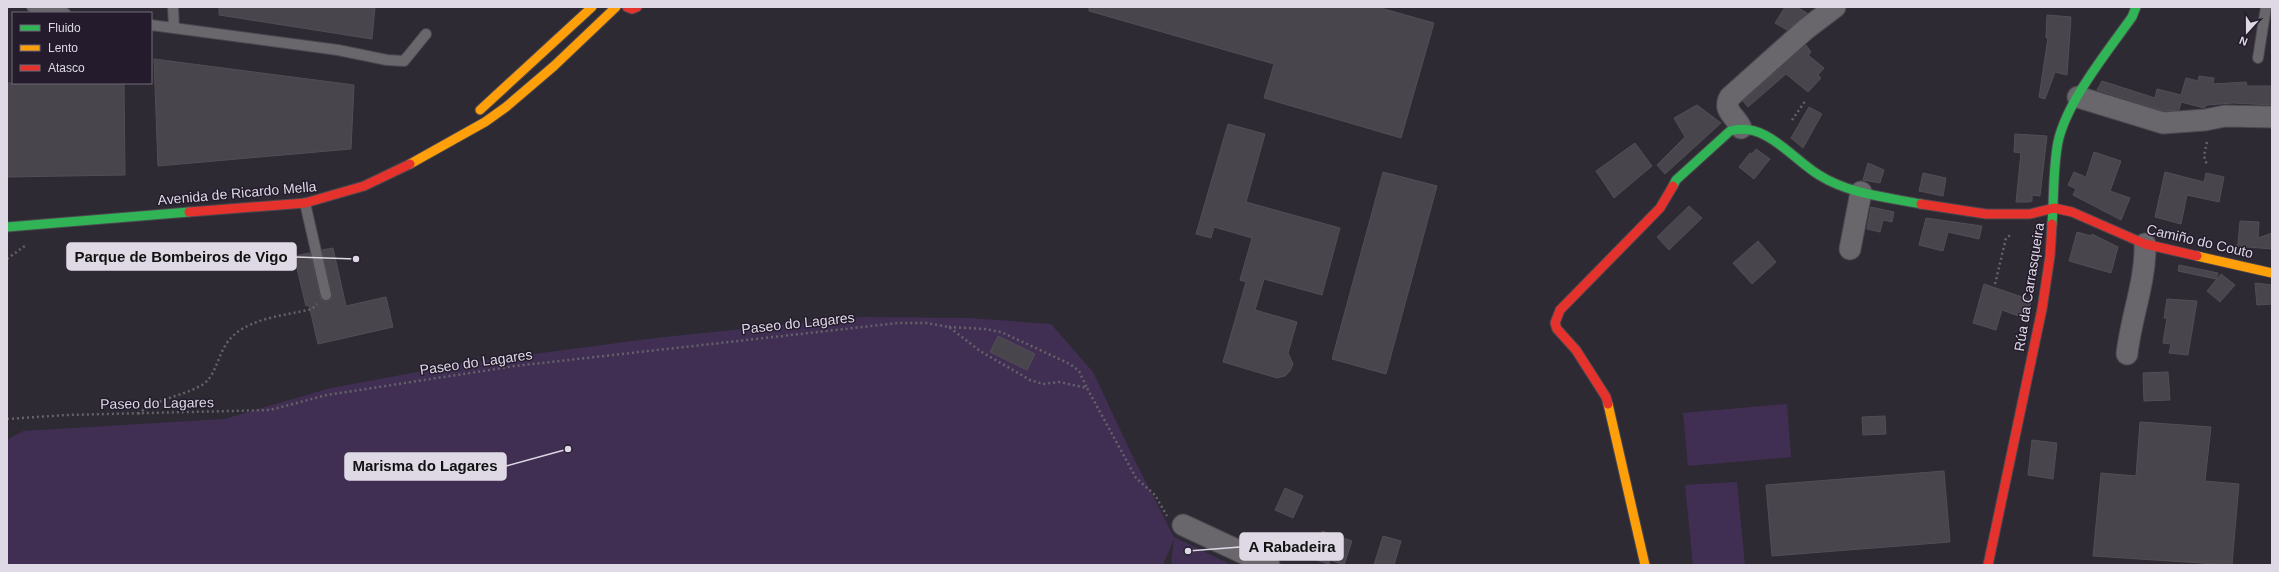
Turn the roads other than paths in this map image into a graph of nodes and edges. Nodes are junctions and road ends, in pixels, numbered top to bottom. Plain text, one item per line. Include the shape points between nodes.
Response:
1 (32, 7) edge
2 (174, 7) edge
3 (592, 7) edge
4 (605, 7) edge
5 (616, 7) edge
6 (631, 7) edge
7 (1835, 7) edge
8 (2136, 7) edge
9 (2266, 7) edge
10 (60, 12) edge
11 (152, 26) edge
12 (174, 28) junction
13 (426, 34) dead end
14 (546, 50) junction
15 (2258, 58) dead end
16 (541, 78) junction
17 (2078, 97) junction
18 (2272, 117) edge
19 (1740, 128) junction
20 (455, 137) junction
21 (1861, 192) junction
22 (305, 204) junction
23 (2054, 208) junction
24 (7, 226) edge
25 (2145, 244) junction
26 (1850, 249) dead end
27 (2272, 273) edge
28 (326, 295) road end
29 (2127, 354) dead end
30 (1183, 525) road end
31 (1992, 564) edge
32 (1269, 565) edge
33 (1645, 565) edge

1 - 10 lane
2 - 12 lane
3 - 14 street, Avenida de Ricardo Mella
4 - 14 street via 575,33
5 - 16 street, Avenida de Ricardo Mella
6 - 16 street via 567,61
7 - 19 street via 1806,29 1730,97 1727,103 1728,110 1738,121
8 - 17 street, Rúa da Carrasqueira via 2132,17
9 - 15 lane
11 - 12 lane
12 - 13 lane via 404,61
14 - 20 street, Avenida de Ricardo Mella via 478,112
16 - 20 street, Avenida de Ricardo Mella via 487,120
17 - 18 street via 2163,123 2225,116
17 - 23 street, Rúa da Carrasqueira via 2063,124 2058,142
19 - 21 street via 1769,137 1818,175 1845,189
19 - 33 street via 1730,131 1676,180 1660,208 1560,310 1555,323 1606,397
20 - 22 street, Avenida de Ricardo Mella via 402,170 362,188 334,198
21 - 23 street via 1933,207 1986,214 2030,214
21 - 26 street
22 - 24 street, Avenida de Ricardo Mella
22 - 28 lane
23 - 25 street, Camiño do Couto via 2072,212
23 - 31 street, Rúa da Carrasqueira via 2042,309
25 - 27 street, Camiño do Couto
25 - 29 street via 2145,263 2130,327
30 - 32 street

